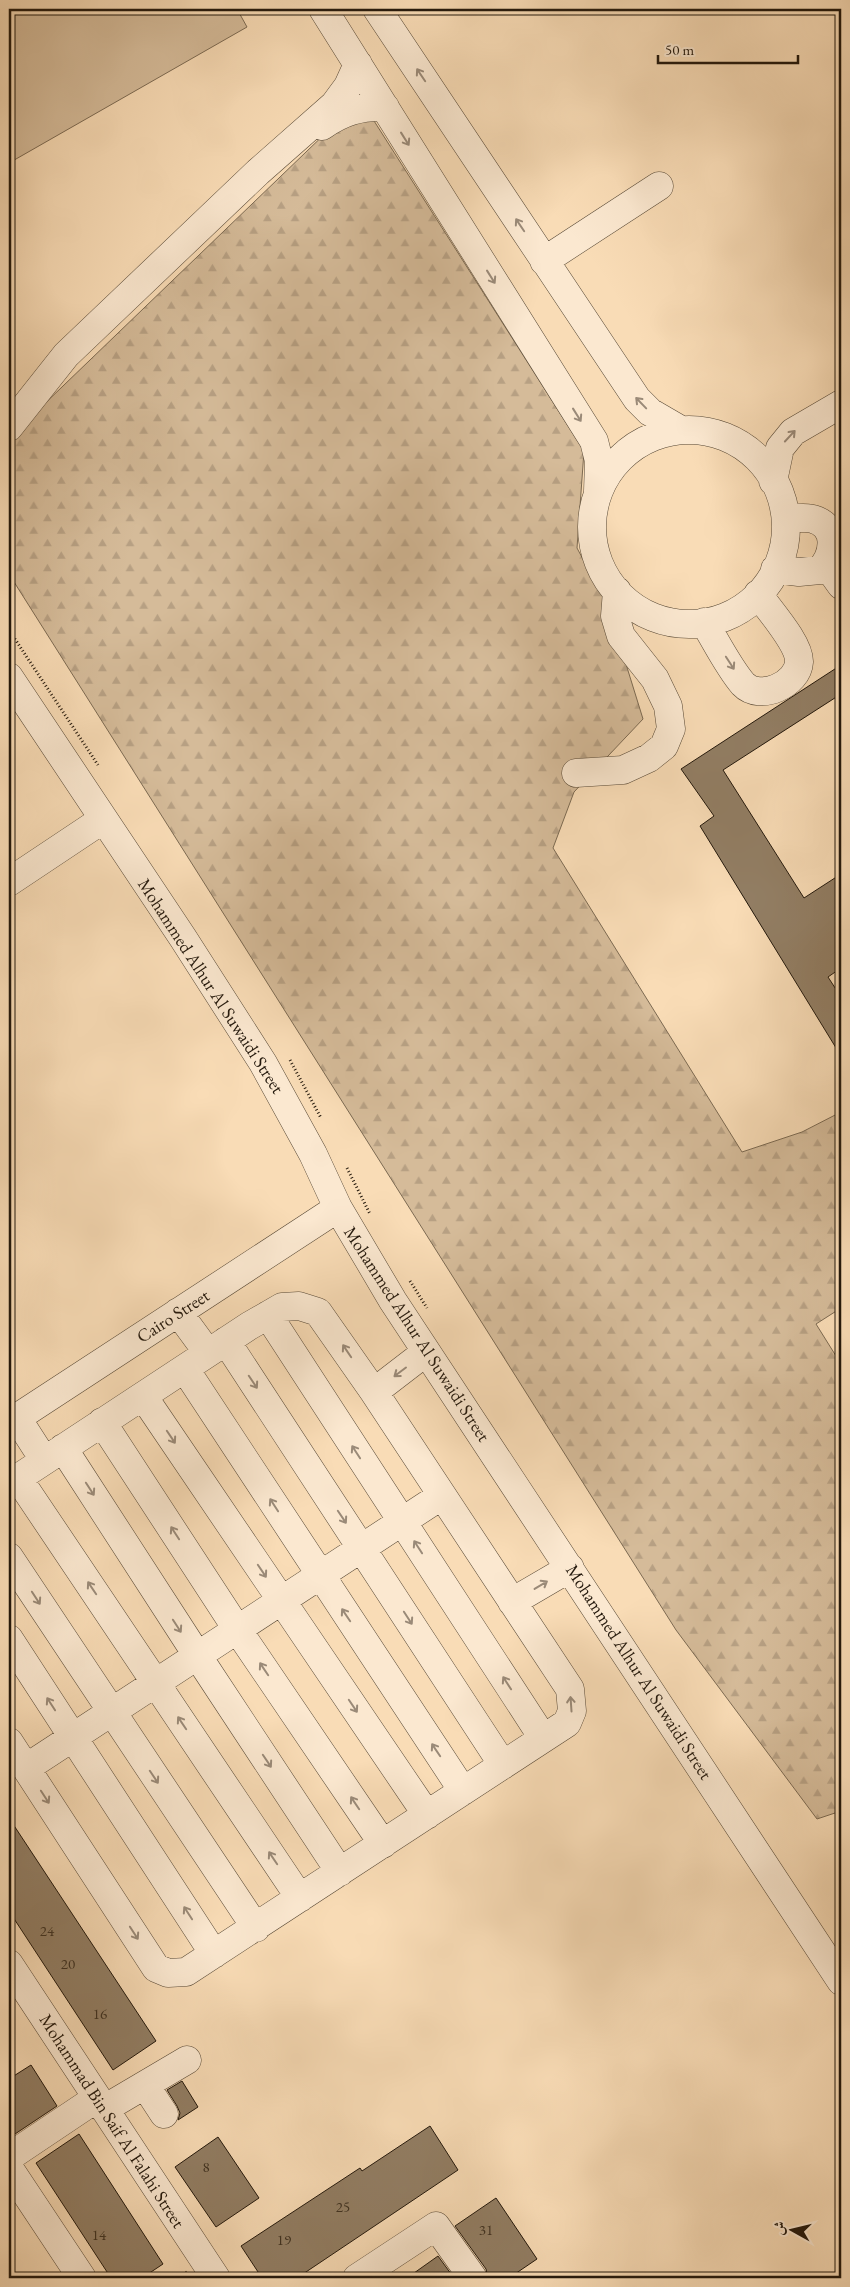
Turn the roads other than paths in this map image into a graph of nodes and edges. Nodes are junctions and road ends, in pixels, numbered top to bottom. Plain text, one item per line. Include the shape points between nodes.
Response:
1 (323, 9) edge
2 (377, 9) edge
3 (358, 64) junction
4 (385, 107) junction
5 (300, 135) junction
6 (659, 186) dead end
7 (544, 261) junction
8 (66, 355) junction
9 (9, 401) edge
10 (841, 404) edge
11 (9, 427) edge
12 (681, 430) junction
13 (773, 481) junction
14 (598, 493) junction
15 (786, 518) junction
16 (835, 524) edge
17 (775, 569) junction
18 (834, 574) edge
19 (617, 591) junction
20 (758, 594) junction
21 (704, 622) junction
22 (9, 676) edge
23 (576, 773) dead end
24 (102, 820) junction
25 (9, 882) edge
26 (338, 1208) junction
27 (178, 1312) junction
28 (268, 1315) junction
29 (217, 1347) junction
30 (426, 1352) junction
31 (185, 1369) junction
32 (374, 1392) junction
33 (143, 1396) junction
34 (13, 1420) edge
35 (102, 1422) junction
36 (54, 1454) junction
37 (14, 1481) edge
38 (441, 1496) junction
39 (402, 1522) junction
40 (362, 1547) junction
41 (9, 1557) edge
42 (570, 1568) junction
43 (320, 1575) junction
44 (282, 1600) junction
45 (512, 1602) junction
46 (237, 1629) junction
47 (9, 1639) edge
48 (197, 1656) junction
49 (156, 1683) junction
50 (110, 1712) junction
51 (73, 1737) junction
52 (543, 1738) junction
53 (9, 1742) edge
54 (503, 1765) junction
55 (26, 1768) junction
56 (463, 1791) junction
57 (427, 1814) junction
58 (383, 1844) junction
59 (340, 1872) junction
60 (300, 1898) junction
61 (256, 1928) junction
62 (214, 1954) junction
63 (9, 1964) edge
64 (841, 1982) edge
65 (187, 2060) dead end
66 (145, 2085) junction
67 (100, 2103) junction
68 (164, 2114) dead end
69 (9, 2157) edge
70 (9, 2168) edge
71 (82, 2278) edge
72 (216, 2278) edge
73 (356, 2278) edge
74 (472, 2278) edge

1 - 3 street
7 -> 2 street
3 - 4 street
3 - 5 street via 342,96
4 - 5 street via 345,112
4 -> 14 street via 594,441 599,461
5 - 8 street
6 - 7 street
12 -> 7 street via 650,412 637,399
8 - 9 street
8 - 11 street
13 -> 10 street via 780,448 793,432
12 - 13 street via 709,432 729,438 760,461
12 - 14 street via 654,436 630,449 611,469
13 - 15 street
14 - 19 street via 592,524 596,556 609,584
15 - 16 street via 812,518
15 - 17 street via 783,550
16 - 18 street via 831,556
17 - 18 street via 820,570
17 - 20 street
19 - 21 street via 632,606 660,620 692,625
19 - 23 street via 615,616 621,636 655,679 668,706 671,729 664,746 649,758 624,770
20 - 21 street via 750,603 722,619
21 -> 20 street via 744,685 758,692 774,690 796,674 799,662 796,647
22 - 24 street, Mohammed Alhur Al Suwaidi Street
24 - 25 street
24 - 26 street, Mohammed Alhur Al Suwaidi Street via 263,1063 313,1154
26 - 27 street, Cairo Street
26 - 30 street, Mohammed Alhur Al Suwaidi Street
27 - 29 street
27 - 34 street, Cairo Street
28 - 29 street
32 -> 28 street via 318,1312 299,1306 282,1307
39 -> 28 street
29 - 31 street
29 -> 40 street
30 -> 32 street
30 - 42 street, Mohammed Alhur Al Suwaidi Street
31 - 33 street
43 -> 31 street
32 - 38 street
33 - 35 street
33 -> 44 street
34 - 36 street
35 - 36 street
46 -> 35 street
36 - 37 street
36 -> 48 street
49 -> 37 street
38 - 39 street
38 - 45 street
39 - 40 street
52 -> 39 street
40 - 43 street
40 -> 54 street
41 -> 50 street
45 -> 42 street
42 - 64 street, Mohammed Alhur Al Suwaidi Street
43 - 44 street
56 -> 43 street
44 - 46 street
44 -> 57 street
52 -> 45 street via 567,1723 572,1711 570,1689
46 - 48 street
58 -> 46 street
51 -> 47 street
48 - 49 street
48 -> 59 street
49 - 50 street
60 -> 49 street
50 - 51 street
50 -> 61 street
51 - 55 street
62 -> 51 street
52 - 54 street
53 - 55 street
54 - 56 street
55 -> 62 street via 156,1968 168,1973 186,1972
56 - 57 street
57 - 58 street
58 - 59 street
59 - 60 street
60 - 61 street
61 - 62 street
63 - 67 street, Mohammad Bin Saif Al Falahi Street
65 - 66 street
66 - 67 street
66 - 68 street
67 - 69 street
67 - 72 street, Mohammad Bin Saif Al Falahi Street
70 - 71 street
73 - 74 street via 436,2226

